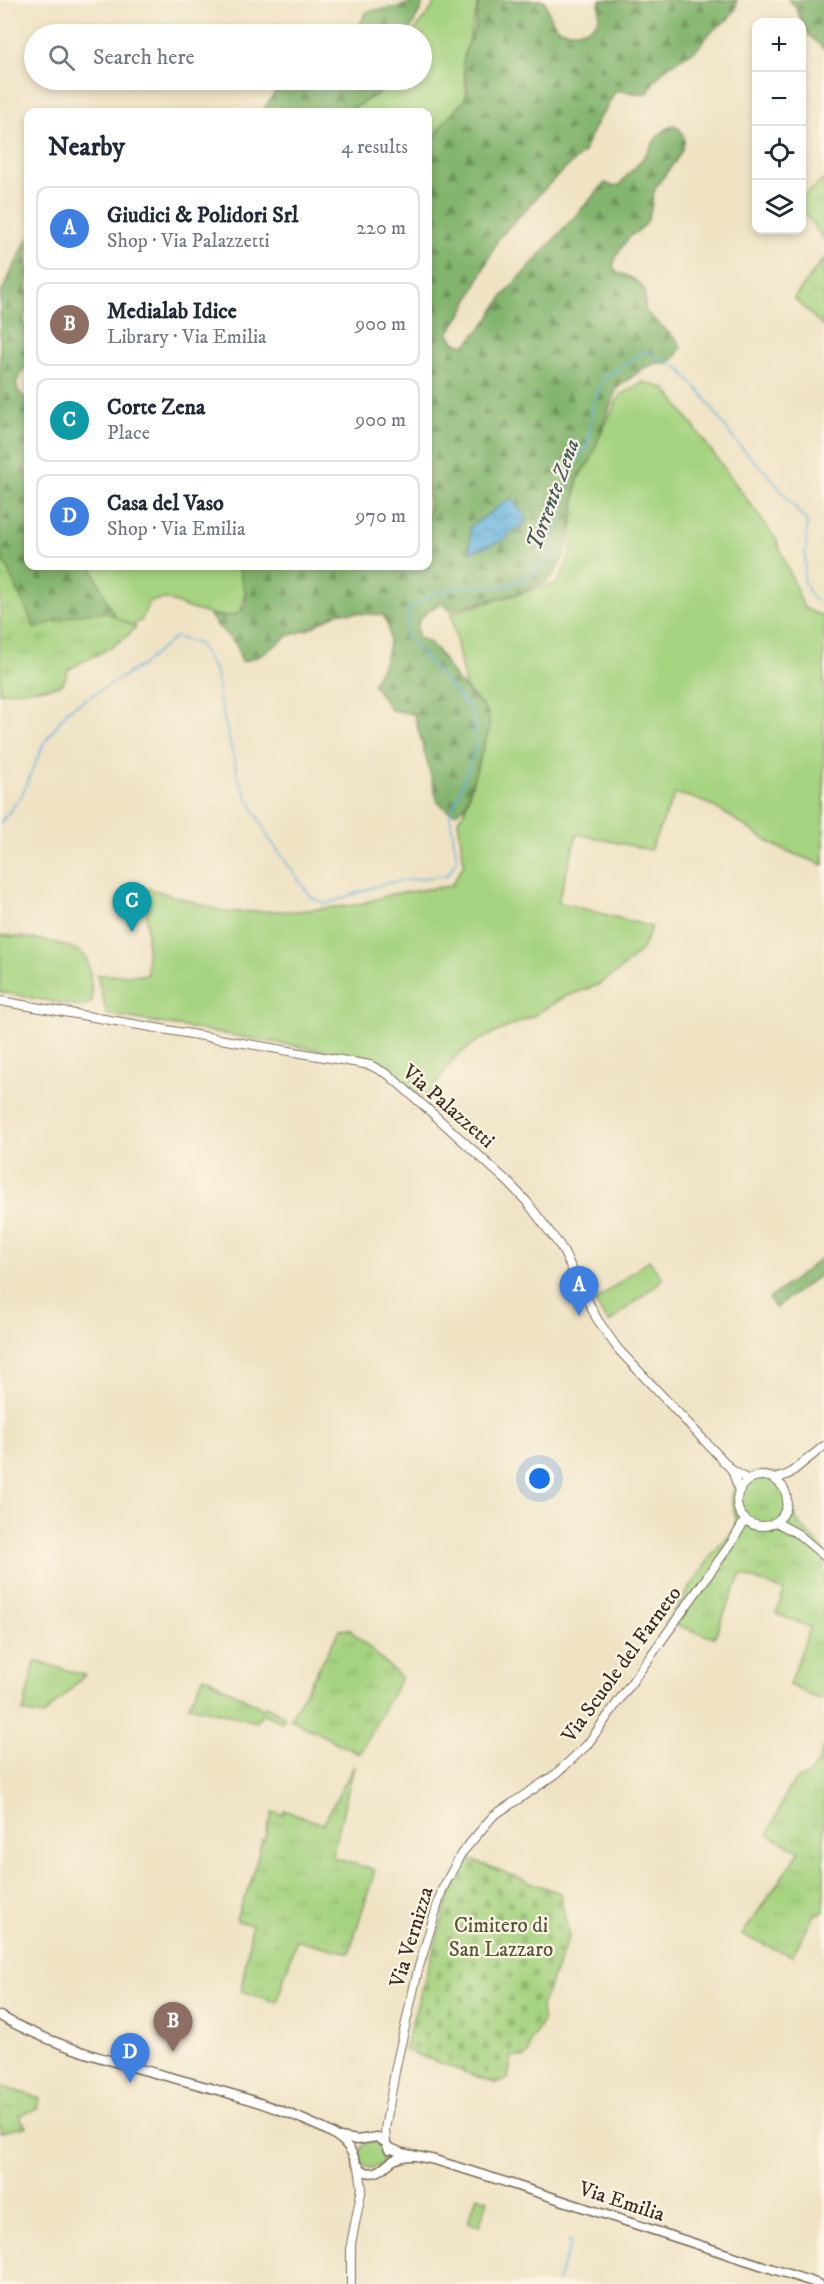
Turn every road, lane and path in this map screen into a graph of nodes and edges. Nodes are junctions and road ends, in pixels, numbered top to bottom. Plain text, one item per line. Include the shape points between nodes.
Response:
1 (0, 1001) edge
2 (824, 1446) edge
3 (732, 1470) junction
4 (789, 1474) junction
5 (775, 1479) junction
6 (748, 1480) junction
7 (784, 1486) junction
8 (739, 1491) junction
9 (786, 1510) junction
10 (748, 1522) junction
11 (776, 1522) junction
12 (798, 1534) junction
13 (824, 1556) edge
14 (518, 1798) joint
15 (0, 2016) edge
16 (388, 2112) junction
17 (338, 2136) junction
18 (371, 2137) junction
19 (362, 2139) junction
20 (387, 2145) junction
21 (412, 2156) junction
22 (354, 2157) junction
23 (359, 2167) junction
24 (381, 2170) junction
25 (362, 2188) junction
26 (351, 2284) edge
27 (819, 2284) edge

1 - 3 main road, Via Palazzetti via 370,1065 389,1076 450,1128 526,1202 561,1247 597,1319 618,1349
2 - 4 main road
3 - 6 main road, Via Palazzetti
3 - 8 main road, Via Palazzetti
4 - 5 main road
4 - 7 main road
5 - 6 main road via 765,1476
5 - 7 main road
6 - 8 main road
7 - 9 main road
8 - 10 main road, Via Palazzetti via 739,1511
9 - 11 main road
9 - 12 main road via 789,1523
10 - 11 main road via 768,1526
10 - 14 main road, Via Scuole del Farneto via 587,1746 561,1770
11 - 12 main road
12 - 13 main road
14 - 16 main road, Via Vernizza via 478,1832 442,1890 418,1970
15 - 17 main road via 88,2054 265,2106
16 - 18 main road, Via Vernizza via 381,2128
16 - 20 main road, Via Vernizza
17 - 19 main road
17 - 22 main road
18 - 19 main road
18 - 20 main road, Via Emilia
19 - 22 main road
20 - 21 main road, Via Emilia
20 - 24 main road via 389,2160
21 - 24 main road via 399,2158
21 - 27 main road, Via Emilia via 496,2179
22 - 23 main road
23 - 24 main road via 367,2172
23 - 25 main road
24 - 25 main road
25 - 26 main road via 351,2244

